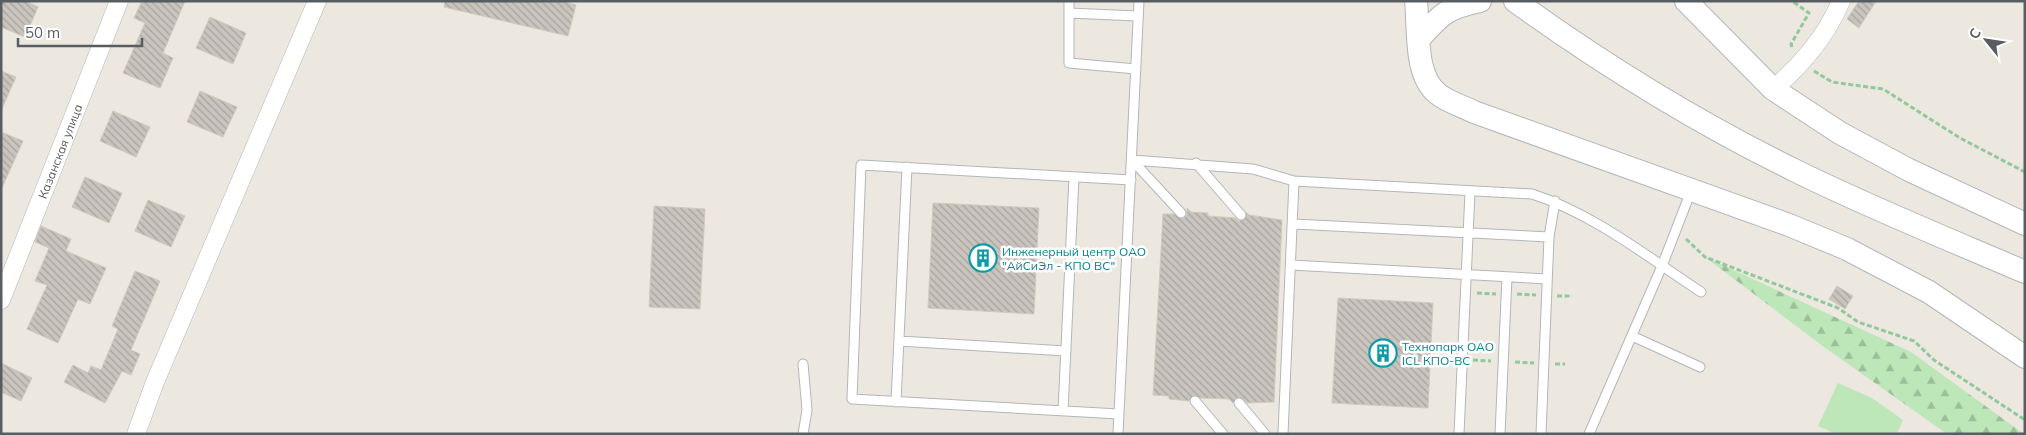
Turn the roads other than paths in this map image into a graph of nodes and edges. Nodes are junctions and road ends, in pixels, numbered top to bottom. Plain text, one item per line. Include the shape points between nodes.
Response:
1 (119, 1) edge
2 (318, 1) edge
3 (1069, 1) edge
4 (1139, 1) edge
5 (1416, 1) edge
6 (1480, 1) edge
7 (1516, 1) edge
8 (1686, 1) edge
9 (1841, 1) edge
10 (1069, 13) junction
11 (1137, 16) junction
12 (1420, 39) junction
13 (1136, 70) junction
14 (1773, 89) junction
15 (1132, 160) junction
16 (1196, 163) junction
17 (907, 167) junction
18 (1074, 177) junction
19 (1131, 180) junction
20 (1294, 182) junction
21 (1691, 191) junction
22 (1470, 192) junction
23 (1554, 201) junction
24 (1181, 213) dead end
25 (1241, 215) dead end
26 (1294, 224) junction
27 (2025, 224) edge
28 (1468, 233) junction
29 (1549, 237) junction
30 (1291, 265) junction
31 (1662, 266) junction
32 (2025, 272) edge
33 (1465, 274) junction
34 (1507, 277) junction
35 (1547, 278) junction
36 (1701, 292) dead end
37 (1, 300) edge
38 (1632, 336) junction
39 (899, 341) junction
40 (1066, 351) junction
41 (2025, 357) edge
42 (804, 364) dead end
43 (1700, 366) dead end
44 (1195, 401) dead end
45 (896, 402) junction
46 (1239, 403) dead end
47 (1064, 411) junction
48 (1119, 414) junction
49 (136, 434) edge
50 (803, 434) edge
51 (1118, 434) edge
52 (1223, 434) edge
53 (1265, 434) edge
54 (1283, 434) edge
55 (1459, 434) edge
56 (1500, 434) edge
57 (1541, 434) edge
58 (1588, 434) edge

1 - 37 street, Казанская улица
2 - 49 street via 155,382
3 - 10 lane
4 - 11 lane
5 - 12 street
6 - 12 street via 1455,6 1439,16
7 - 32 street via 1605,63 1725,134 1797,172
8 - 14 street
9 - 14 street via 1826,29 1801,62
10 - 11 lane
10 - 13 lane via 1069,63
11 - 13 lane
12 - 21 street via 1420,66 1427,82 1438,94 1474,112
13 - 15 lane
14 - 27 street via 1866,147
15 - 16 lane
15 - 19 lane
15 - 24 lane
16 - 20 lane via 1253,168
16 - 25 lane
17 - 18 lane
17 - 39 lane
17 - 45 lane via 861,164 852,399
18 - 19 lane
18 - 40 lane
19 - 48 lane
20 - 22 lane
20 - 26 lane
21 - 31 lane
21 - 41 street via 1789,225 1882,265 1930,292
22 - 23 lane via 1532,194
22 - 28 lane
23 - 29 lane
23 - 31 lane
26 - 28 lane
26 - 30 lane
28 - 29 lane
28 - 33 lane
29 - 35 lane
30 - 33 lane
30 - 54 lane
31 - 36 lane
31 - 38 lane
33 - 34 lane
33 - 55 lane
34 - 35 lane
34 - 56 lane
35 - 57 lane
38 - 43 lane
38 - 58 lane
39 - 40 lane
39 - 45 lane
40 - 47 lane
42 - 50 lane via 807,410
44 - 52 lane
45 - 47 lane
46 - 53 lane
47 - 48 lane
48 - 51 lane

